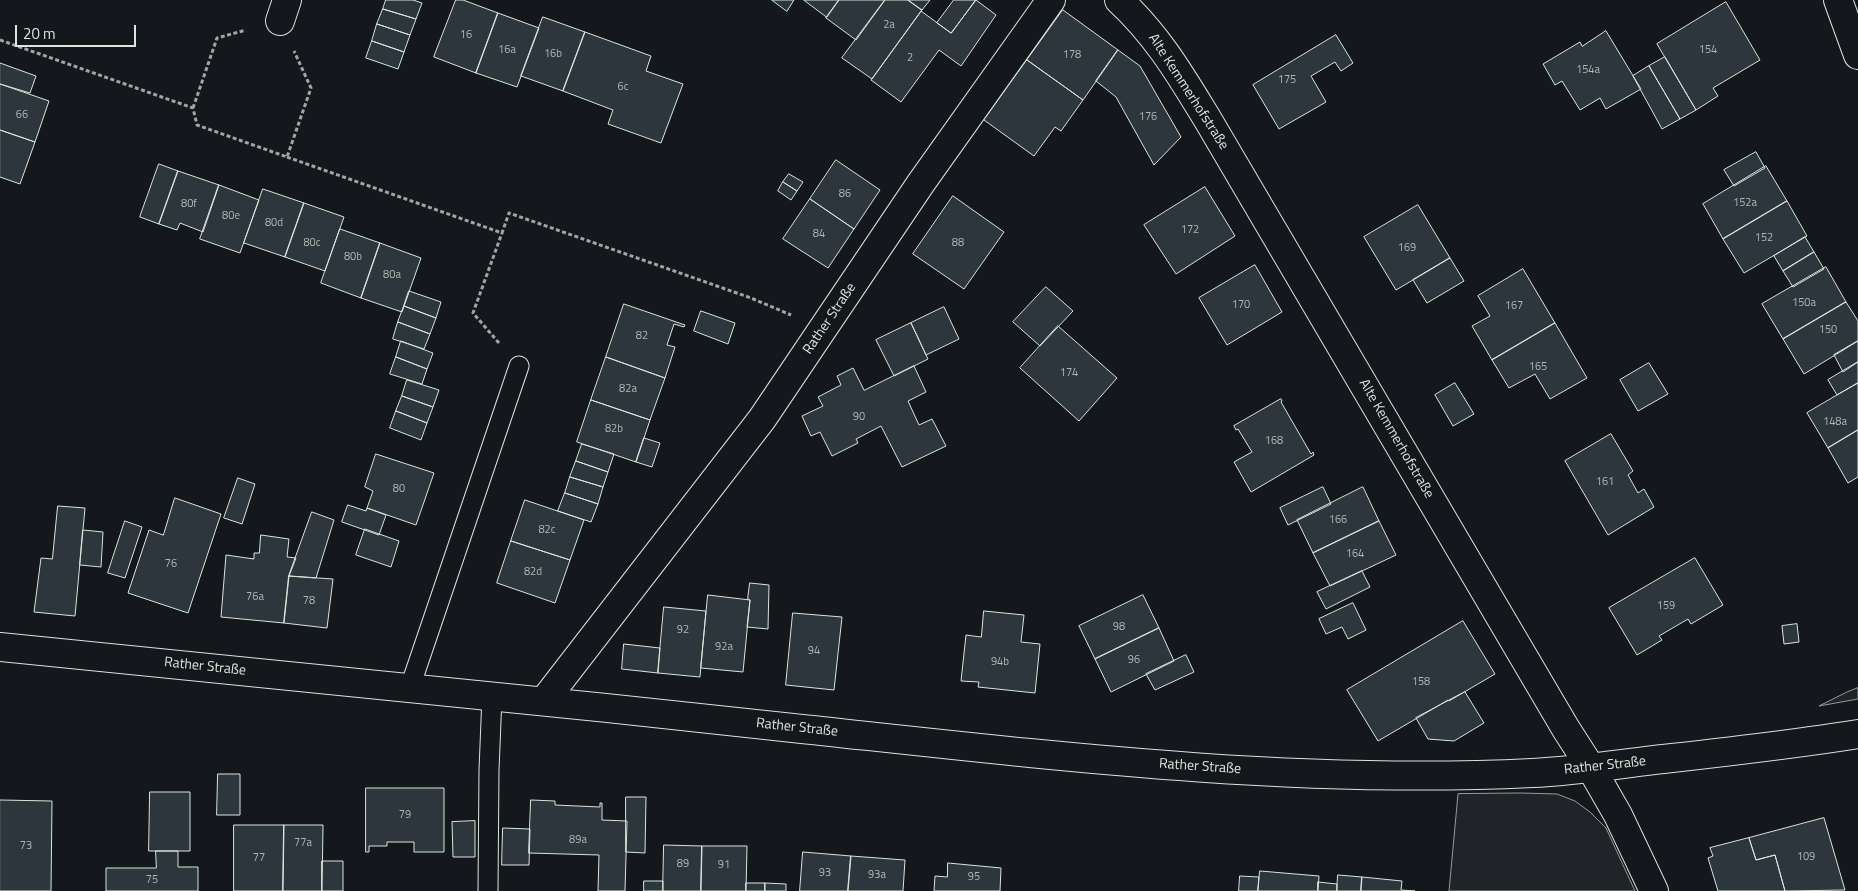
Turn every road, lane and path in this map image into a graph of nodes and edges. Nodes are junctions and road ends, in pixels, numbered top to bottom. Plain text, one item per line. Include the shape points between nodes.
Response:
1 (1050, 0) edge
2 (1119, 0) edge
3 (1838, 0) edge
4 (284, 10) edge
5 (0, 40) edge
6 (1858, 54) edge
7 (193, 108) junction
8 (287, 157) junction
9 (502, 233) junction
10 (823, 328) junction
11 (519, 366) joint
12 (0, 647) edge
13 (410, 687) junction
14 (492, 696) junction
15 (544, 701) junction
16 (1858, 734) edge
17 (1591, 768) junction
18 (488, 891) edge
19 (1654, 891) edge

1 - 10 street, Rather Straße
2 - 17 street, Alte Kemmerhofstraße via 1158,42 1204,113
3 - 6 street
4 - 7 path via 217,38
4 - 8 path via 311,88
5 - 7 path
7 - 8 path via 197,125
8 - 9 path
9 - 10 path via 510,213 751,298
9 - 11 path via 473,313
10 - 15 street, Rather Straße via 762,419
11 - 13 lane
12 - 13 street, Rather Straße
13 - 14 street, Rather Straße
14 - 15 street, Rather Straße
14 - 18 lane
15 - 17 street, Rather Straße via 1021,752 1231,769 1447,774 1534,773
16 - 17 street, Rather Straße
17 - 19 street, Alte Kemmerhofstraße via 1618,815

